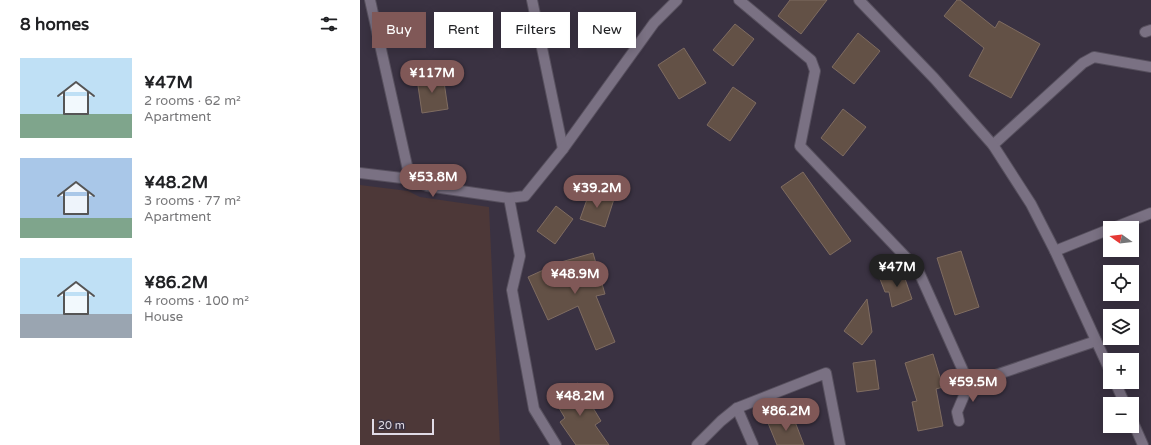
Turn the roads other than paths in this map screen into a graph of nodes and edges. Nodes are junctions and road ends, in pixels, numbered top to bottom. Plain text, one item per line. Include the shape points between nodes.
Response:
1 (370, 0) edge
2 (532, 0) edge
3 (676, 0) edge
4 (739, 0) edge
5 (859, 0) edge
6 (1151, 67) edge
7 (993, 145) junction
8 (563, 150) junction
9 (360, 173) edge
10 (410, 179) junction
11 (510, 198) junction
12 (1151, 213) edge
13 (1130, 221) edge
14 (1103, 231) edge
15 (1055, 251) junction
16 (1096, 341) junction
17 (1103, 356) edge
18 (969, 384) junction
19 (737, 408) junction
20 (960, 421) dead end
21 (1138, 433) edge
22 (556, 445) edge
23 (697, 445) edge
24 (753, 445) edge
25 (840, 445) edge
26 (1144, 445) edge

1 - 10 street
2 - 8 street
3 - 8 street via 654,23
4 - 18 street via 811,60 815,71 800,146 918,270
5 - 7 street via 934,78
6 - 7 street via 1094,57 1083,63
7 - 15 street via 1031,204
8 - 11 street via 525,196
9 - 10 street
10 - 11 street via 427,186
11 - 22 street via 520,256 512,290 534,410
12 - 13 street
14 - 15 street
15 - 16 street
16 - 17 street
16 - 18 street
18 - 20 street via 957,412
19 - 23 street
19 - 24 street
19 - 25 street via 826,373
21 - 26 street

